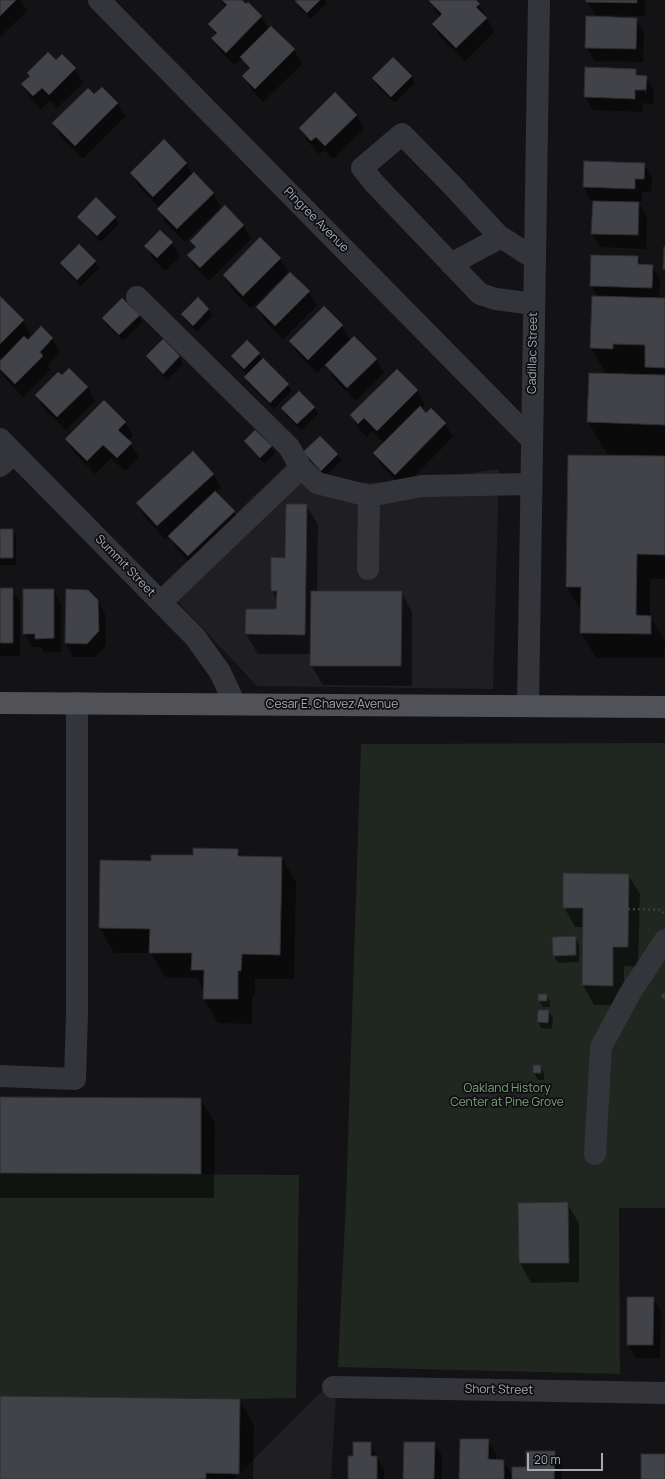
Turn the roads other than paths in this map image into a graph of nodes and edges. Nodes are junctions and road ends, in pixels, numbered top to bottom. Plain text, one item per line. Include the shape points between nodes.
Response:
1 (99, 0) edge
2 (539, 0) edge
3 (501, 237) junction
4 (535, 259) junction
5 (451, 264) junction
6 (136, 297) dead end
7 (534, 304) junction
8 (532, 440) junction
9 (5, 453) edge
10 (301, 468) junction
11 (531, 484) junction
12 (369, 496) junction
13 (368, 569) dead end
14 (160, 602) junction
15 (0, 703) edge
16 (77, 704) junction
17 (235, 704) junction
18 (528, 706) junction
19 (665, 707) edge
20 (665, 940) edge
21 (0, 1076) edge
22 (595, 1154) dead end
23 (333, 1387) dead end
24 (665, 1393) edge

1 - 8 street, Pingree Avenue
2 - 4 street, Cadillac Street
3 - 4 street
3 - 5 street
3 - 5 street via 402,134 362,168
4 - 7 street, Cadillac Street
5 - 7 street via 480,294 496,299
6 - 10 street via 289,447
7 - 8 street, Cadillac Street
8 - 11 street, Cadillac Street
9 - 14 street, Summit Street
10 - 12 street via 317,483
10 - 14 street
11 - 12 street via 422,486
11 - 18 street, Cadillac Street
12 - 13 street
14 - 17 street, Summit Street via 212,658
15 - 16 main road, Cesar E. Chavez Avenue
16 - 17 main road, Cesar E. Chavez Avenue
16 - 21 street via 75,1079
17 - 18 main road, Cesar E. Chavez Avenue
18 - 19 main road, Cesar E. Chavez Avenue
20 - 22 street via 630,993 601,1047
23 - 24 street, Short Street

